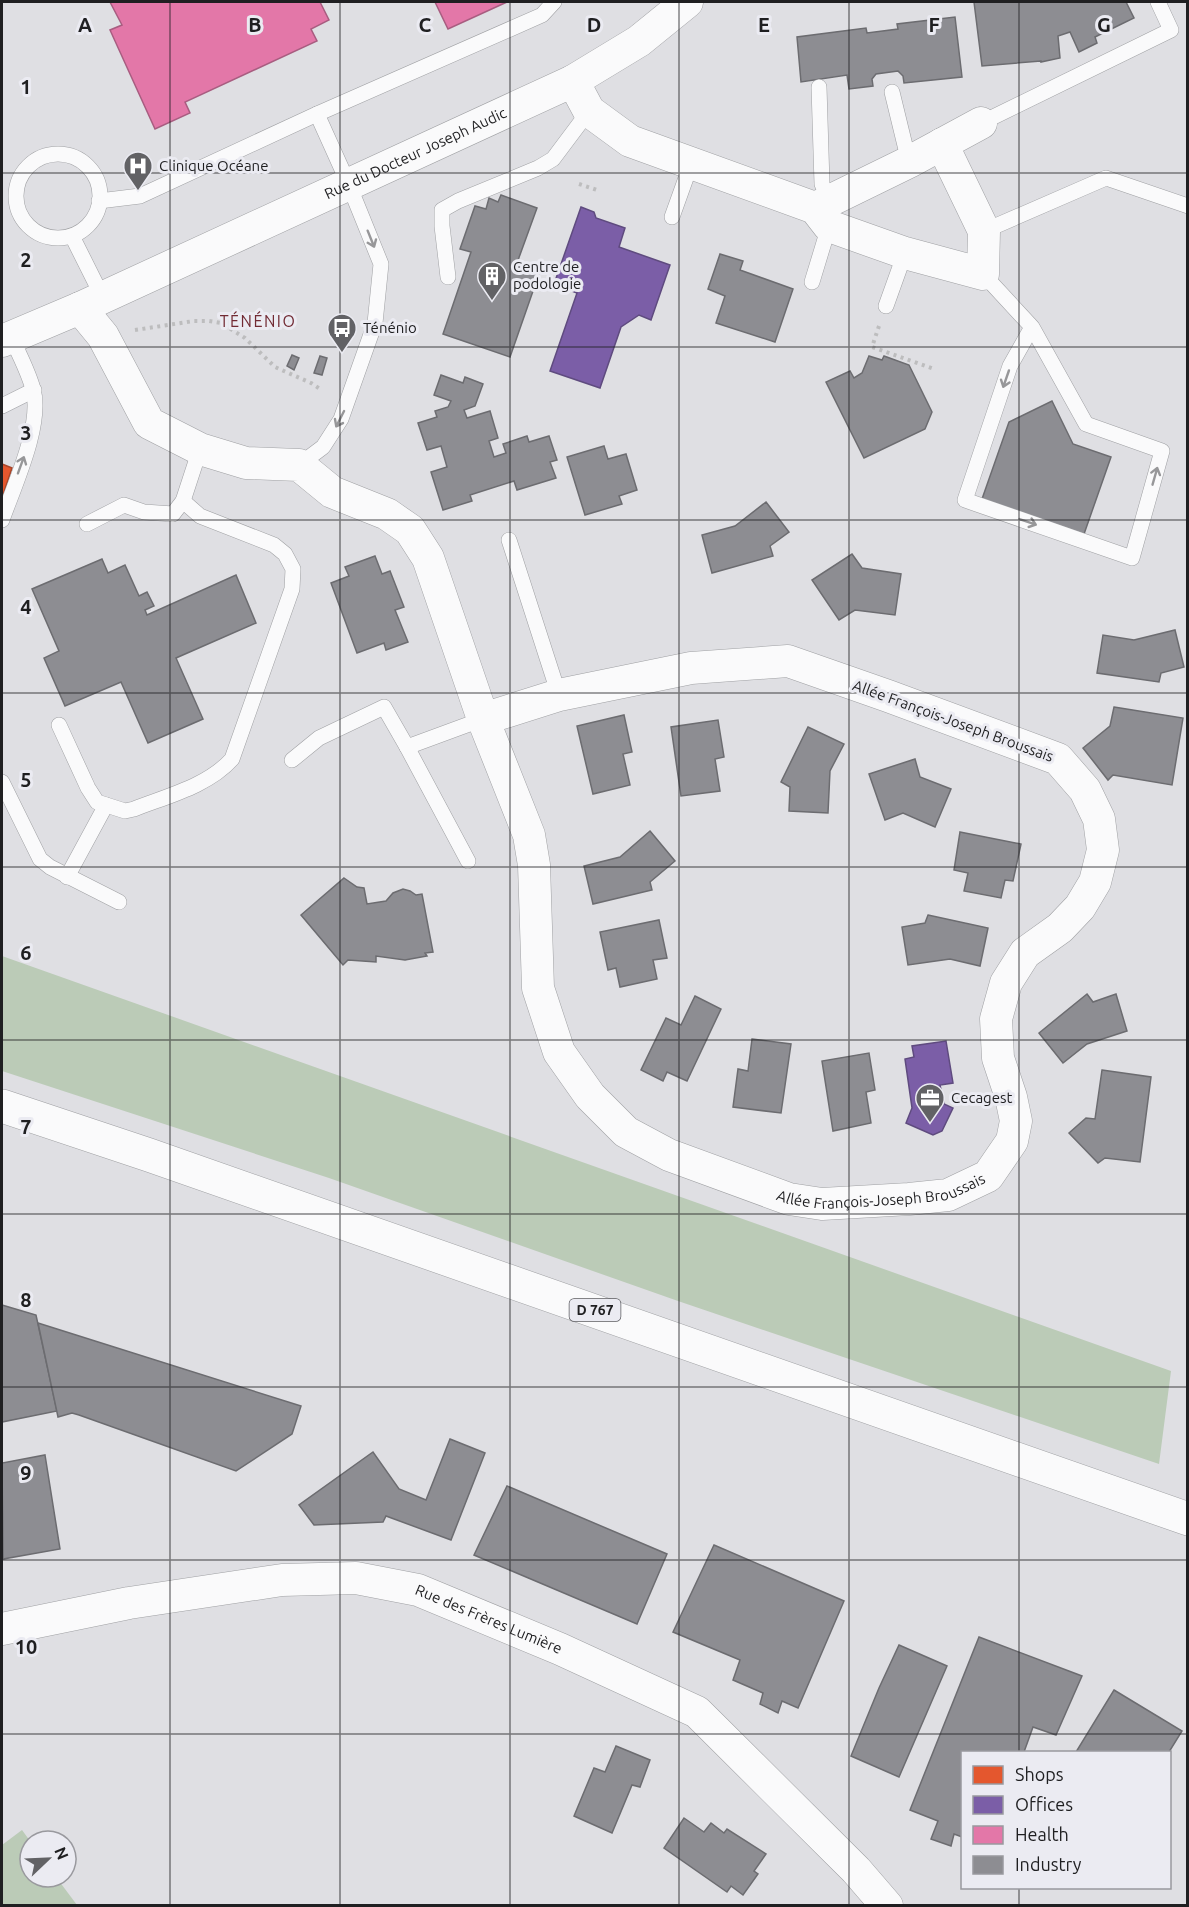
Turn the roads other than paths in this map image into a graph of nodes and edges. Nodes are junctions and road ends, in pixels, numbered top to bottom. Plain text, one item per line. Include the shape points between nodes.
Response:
1 (554, 2) edge
2 (687, 2) edge
3 (1158, 2) edge
4 (573, 81) junction
5 (819, 87) dead end
6 (892, 92) dead end
7 (589, 111) junction
8 (317, 114) junction
9 (981, 123) joint
10 (942, 144) junction
11 (909, 162) junction
12 (691, 164) junction
13 (18, 183) junction
14 (2, 184) edge
15 (350, 184) junction
16 (99, 201) junction
17 (1188, 206) edge
18 (824, 212) junction
19 (672, 217) dead end
20 (984, 231) junction
21 (72, 236) junction
22 (905, 253) junction
23 (983, 274) junction
24 (448, 277) dead end
25 (812, 282) dead end
26 (91, 303) junction
27 (886, 306) road end
28 (1032, 327) junction
29 (6, 339) edge
30 (34, 390) junction
31 (2, 406) edge
32 (200, 449) junction
33 (299, 465) junction
34 (183, 501) junction
35 (2, 520) edge
36 (87, 524) dead end
37 (509, 540) dead end
38 (559, 696) junction
39 (483, 719) junction
40 (60, 725) dead end
41 (407, 747) junction
42 (292, 760) dead end
43 (2, 782) edge
44 (106, 805) junction
45 (468, 861) dead end
46 (67, 877) junction
47 (119, 902) dead end
48 (2, 1106) edge
49 (1188, 1519) edge
50 (2, 1629) edge
51 (887, 1905) edge

1 - 8 lane via 542,15
2 - 4 street, Rue du Docteur Joseph Audic via 639,41
3 - 9 lane via 1171,30
4 - 7 street
4 - 15 street, Rue du Docteur Joseph Audic
5 - 18 lane
6 - 11 lane
7 - 12 street via 630,141
7 - 24 lane via 553,159 442,210
8 - 15 lane
8 - 16 lane via 140,196
9 - 10 street
10 - 11 street
10 - 20 street
11 - 18 street
12 - 18 street
12 - 19 lane
13 - 14 lane
13 - 16 lane via 32,163 43,157 67,155 88,167 97,183
13 - 21 lane via 17,207 29,227 50,237
15 - 26 street, Rue du Docteur Joseph Audic
15 -> 33 lane via 381,264 375,323 341,419 322,447
16 - 21 lane via 90,223
17 - 20 lane via 1106,178
18 - 22 street
18 - 25 lane
20 - 23 street
21 - 26 lane
22 - 23 street
22 - 27 lane
23 - 28 lane
26 - 29 street, Rue du Docteur Joseph Audic
26 - 32 street via 103,336 149,423
28 -> 28 lane via 1010,366 965,500 1132,558 1162,451 1086,424
29 - 30 lane
30 - 31 lane
35 -> 30 lane via 30,439
32 - 33 street via 246,464
32 - 34 lane
33 - 39 street, Allée François-Joseph Broussais via 332,492 387,514 410,530 428,558
34 - 36 lane via 173,513 144,512 124,505
34 - 44 lane via 200,516 274,545 293,569 292,589 232,759 204,781 134,809 125,811
37 - 38 lane
38 - 39 street, Allée François-Joseph Broussais
38 - 39 street, Allée François-Joseph Broussais via 691,668 788,661 1059,759 1084,790 1099,819 1103,850 1095,882 1080,908 1025,953 1006,983 996,1019 998,1058 1016,1121 1012,1142 988,1176 948,1195 822,1204 789,1198 669,1155 626,1132 590,1096 559,1052 538,988 534,865 529,835
39 - 41 lane
40 - 44 lane via 88,788 97,802
41 - 42 lane via 384,707 319,738
41 - 45 lane
43 - 46 lane via 40,859
44 - 46 lane
46 - 47 lane
48 - 49 main road, D 767
50 - 51 street, Rue des Frères Lumière via 282,1580 356,1578 418,1590 697,1712

